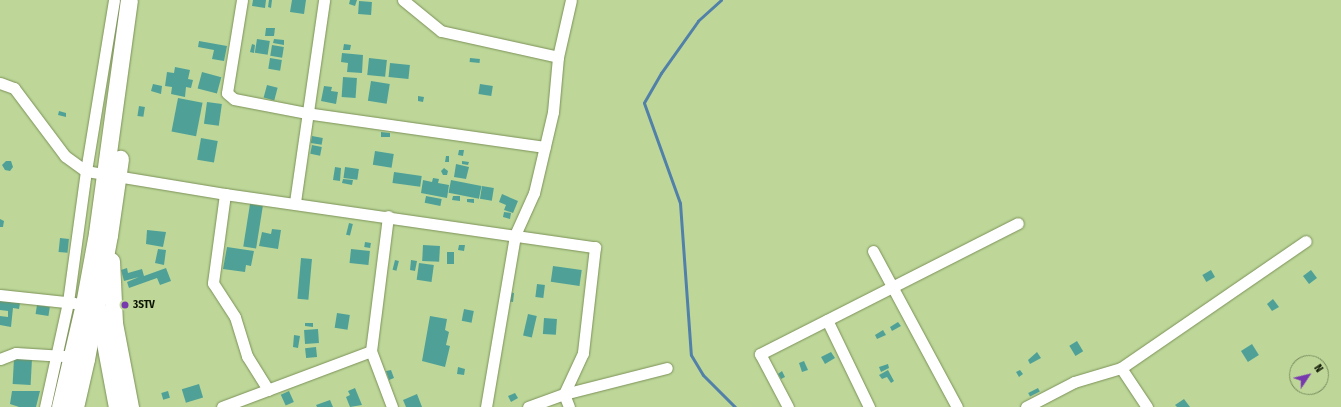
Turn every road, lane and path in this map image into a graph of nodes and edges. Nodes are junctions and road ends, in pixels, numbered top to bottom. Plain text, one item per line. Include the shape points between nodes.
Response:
1 (114, 0) edge
2 (129, 0) edge
3 (141, 0) edge
4 (242, 0) edge
5 (324, 0) edge
6 (403, 0) edge
7 (571, 0) edge
8 (129, 39) junction
9 (558, 57) junction
10 (0, 83) edge
11 (306, 113) junction
12 (545, 147) junction
13 (86, 171) junction
14 (112, 174) junction
15 (225, 194) junction
16 (295, 202) junction
17 (388, 216) junction
18 (1018, 223) dead end
19 (103, 234) junction
20 (515, 235) junction
21 (1306, 241) dead end
22 (873, 251) dead end
23 (894, 286) junction
24 (98, 291) junction
25 (0, 295) edge
26 (76, 303) junction
27 (827, 320) junction
28 (371, 351) junction
29 (65, 356) junction
30 (0, 359) edge
31 (667, 368) dead end
32 (1121, 368) junction
33 (268, 390) junction
34 (564, 394) junction
35 (44, 407) edge
36 (60, 407) edge
37 (75, 407) edge
38 (117, 407) edge
39 (130, 407) edge
40 (222, 407) edge
41 (392, 407) edge
42 (486, 407) edge
43 (528, 407) edge
44 (569, 407) edge
45 (788, 407) edge
46 (869, 407) edge
47 (957, 407) edge
48 (1026, 407) edge
49 (1147, 407) edge

1 - 13 street
2 - 8 main road
3 - 8 main road
4 - 11 street via 227,93 234,99
5 - 11 street
6 - 9 street via 441,31
7 - 9 street
8 - 14 main road
9 - 12 street via 553,112
10 - 13 street via 14,88 65,156
11 - 12 street
11 - 16 street
12 - 20 street via 534,193
13 - 14 street
13 - 26 street
14 - 15 street
14 - 19 main road
15 - 16 street
15 - 33 street via 213,283 235,317 247,356
16 - 17 street
17 - 20 street
17 - 28 street
18 - 23 street
19 - 24 main road
19 - 26 main road
19 - 39 main road via 114,323
20 - 34 street via 595,247 583,353
20 - 42 street
21 - 32 street
22 - 23 street
23 - 27 street
23 - 47 street
24 - 37 main road
24 - 38 main road via 100,320
25 - 26 street
26 - 29 main road
27 - 45 street via 760,354
27 - 46 street
28 - 33 street
28 - 41 street
29 - 30 street via 16,353
29 - 35 street
29 - 36 main road
31 - 34 street
32 - 48 street via 1074,382
32 - 49 street
33 - 40 street
34 - 43 street
34 - 44 street

